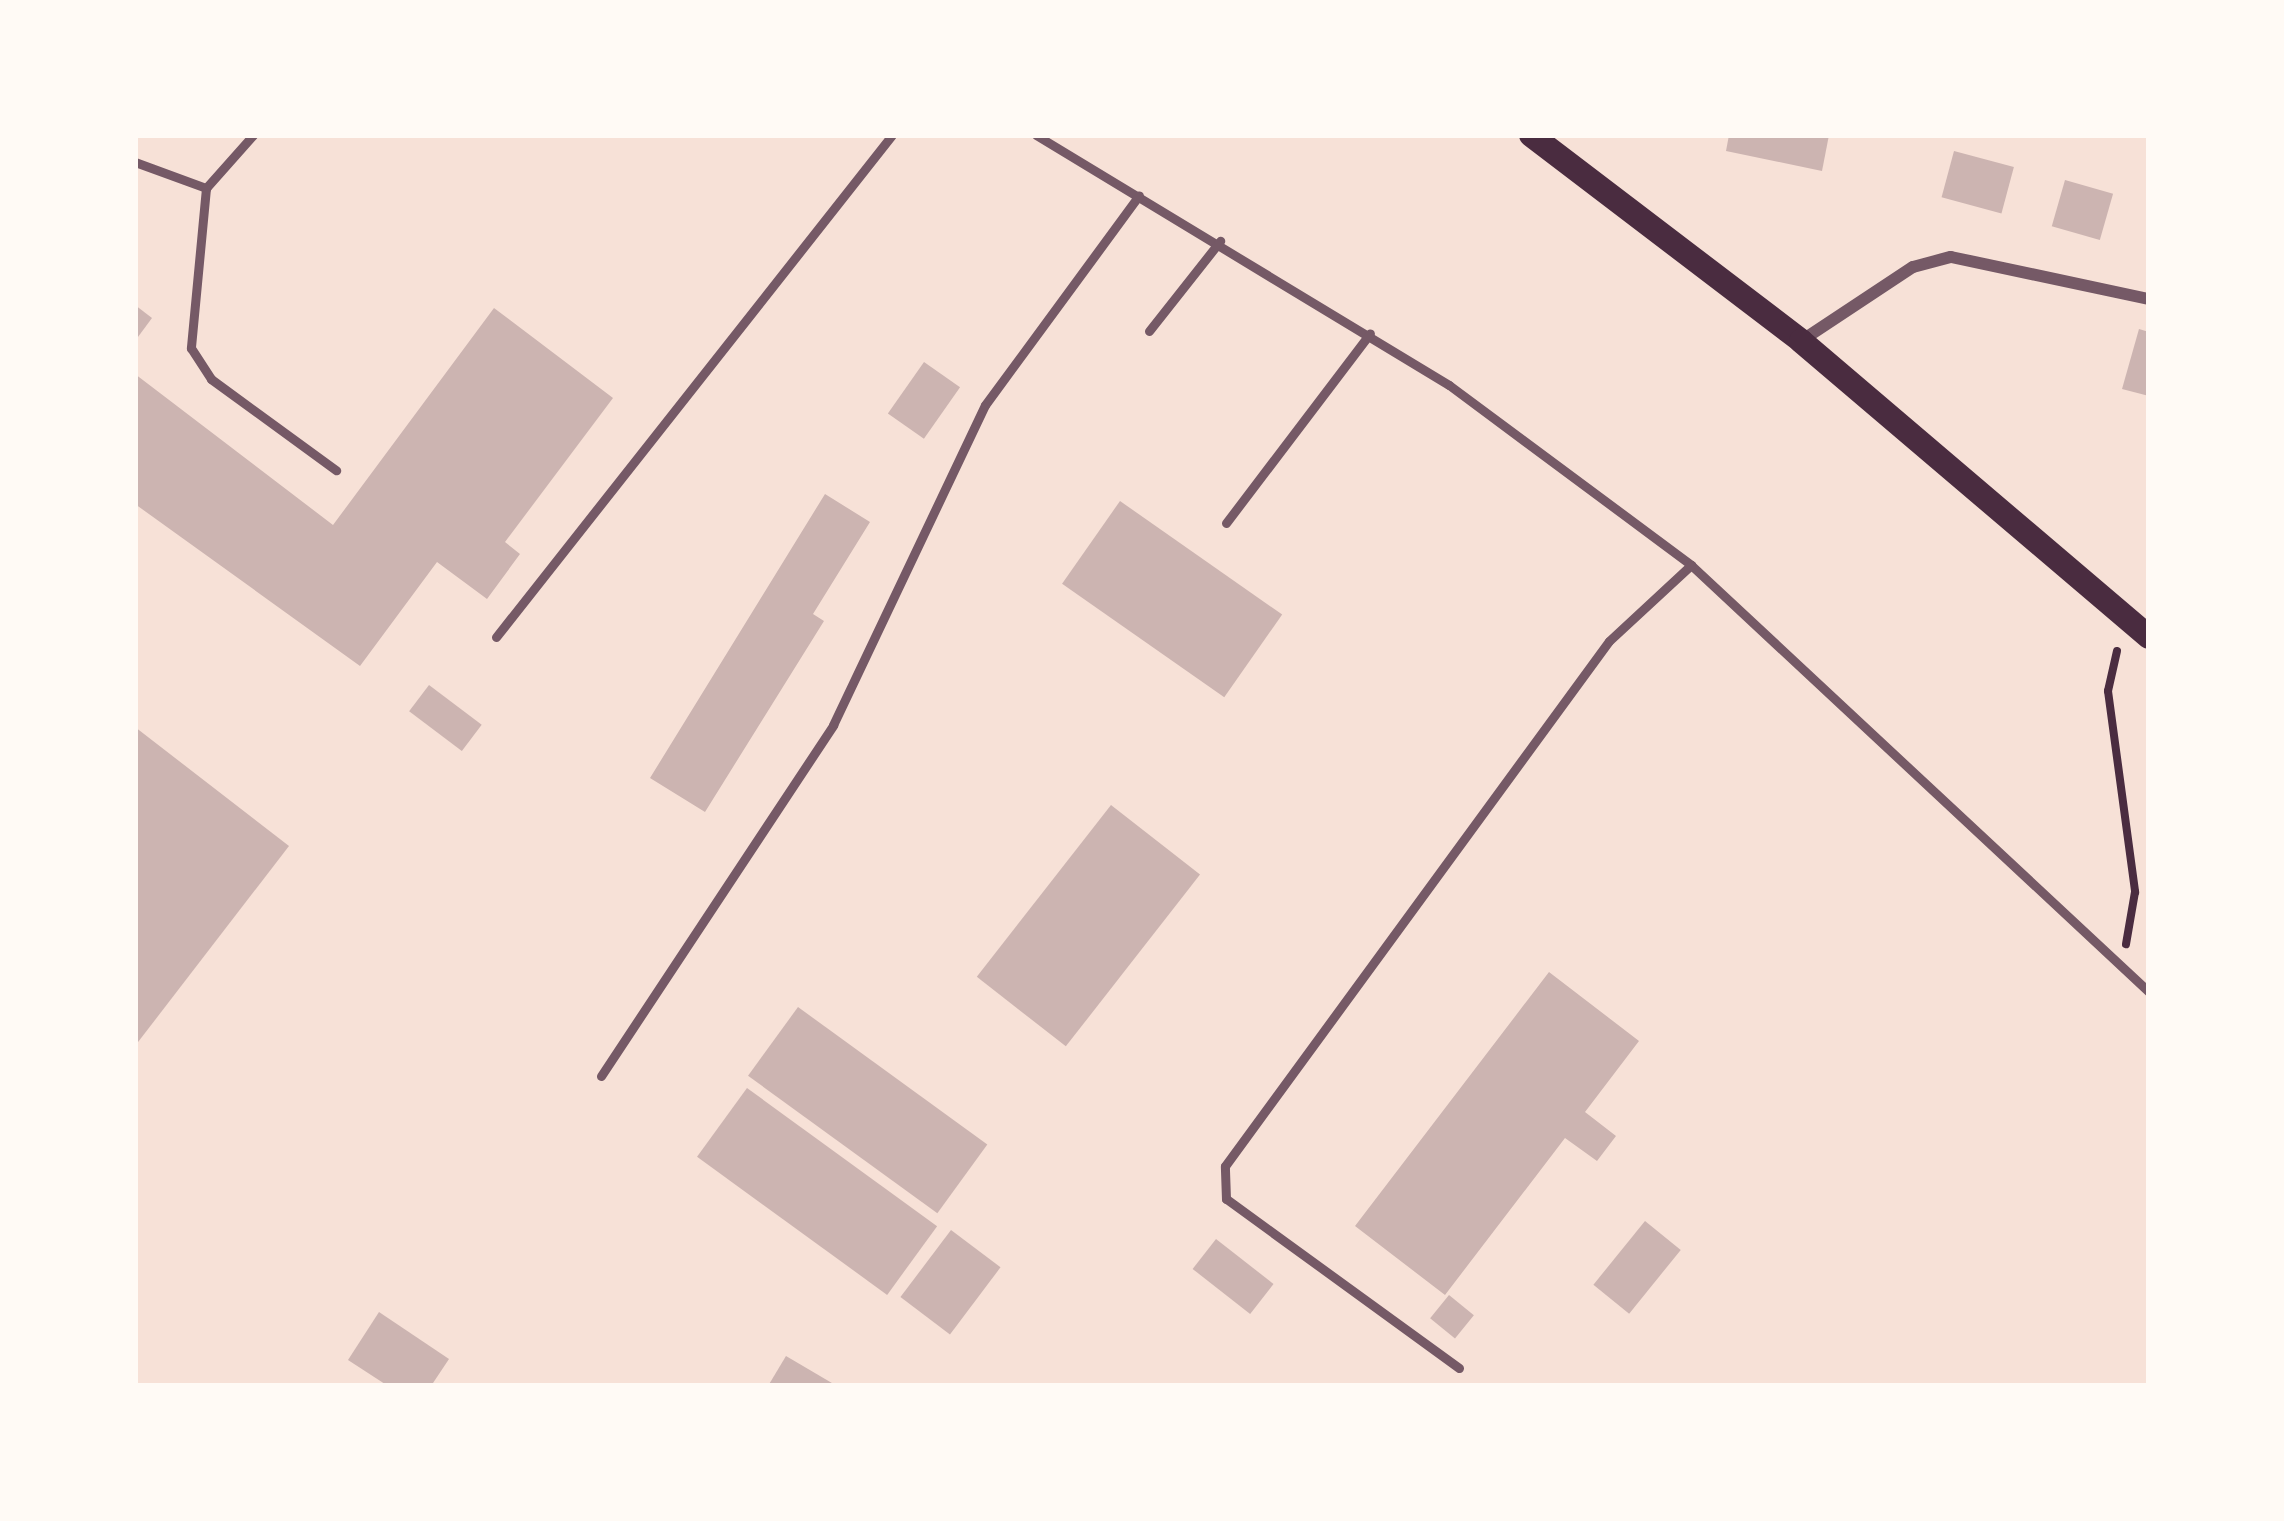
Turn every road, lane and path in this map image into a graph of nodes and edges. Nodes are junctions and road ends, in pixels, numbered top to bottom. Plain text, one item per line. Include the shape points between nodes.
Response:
1 (253, 135) edge
2 (892, 135) edge
3 (1036, 135) edge
4 (1531, 135) edge
5 (135, 162) edge
6 (206, 188) junction
7 (1139, 195) junction
8 (1220, 241) junction
9 (2149, 299) edge
10 (1149, 332) dead end
11 (1370, 333) junction
12 (1801, 340) junction
13 (336, 470) dead end
14 (1226, 524) dead end
15 (1691, 565) junction
16 (2126, 615) junction
17 (496, 637) dead end
18 (2149, 637) edge
19 (2121, 961) junction
20 (2149, 992) edge
21 (601, 1076) dead end
22 (1459, 1368) dead end

1 - 6 lane
2 - 17 lane
3 - 7 lane
4 - 12 main road
5 - 6 lane
6 - 13 lane via 191,348 211,379
7 - 8 lane
7 - 21 lane via 986,405 833,725
8 - 10 lane
8 - 11 lane
9 - 12 street via 1951,257 1913,267
11 - 14 lane
11 - 15 lane
12 - 16 main road
15 - 19 lane
15 - 22 lane via 1609,640 1225,1166 1226,1199
16 - 18 main road
16 - 19 path via 2108,691 2135,892
19 - 20 lane

